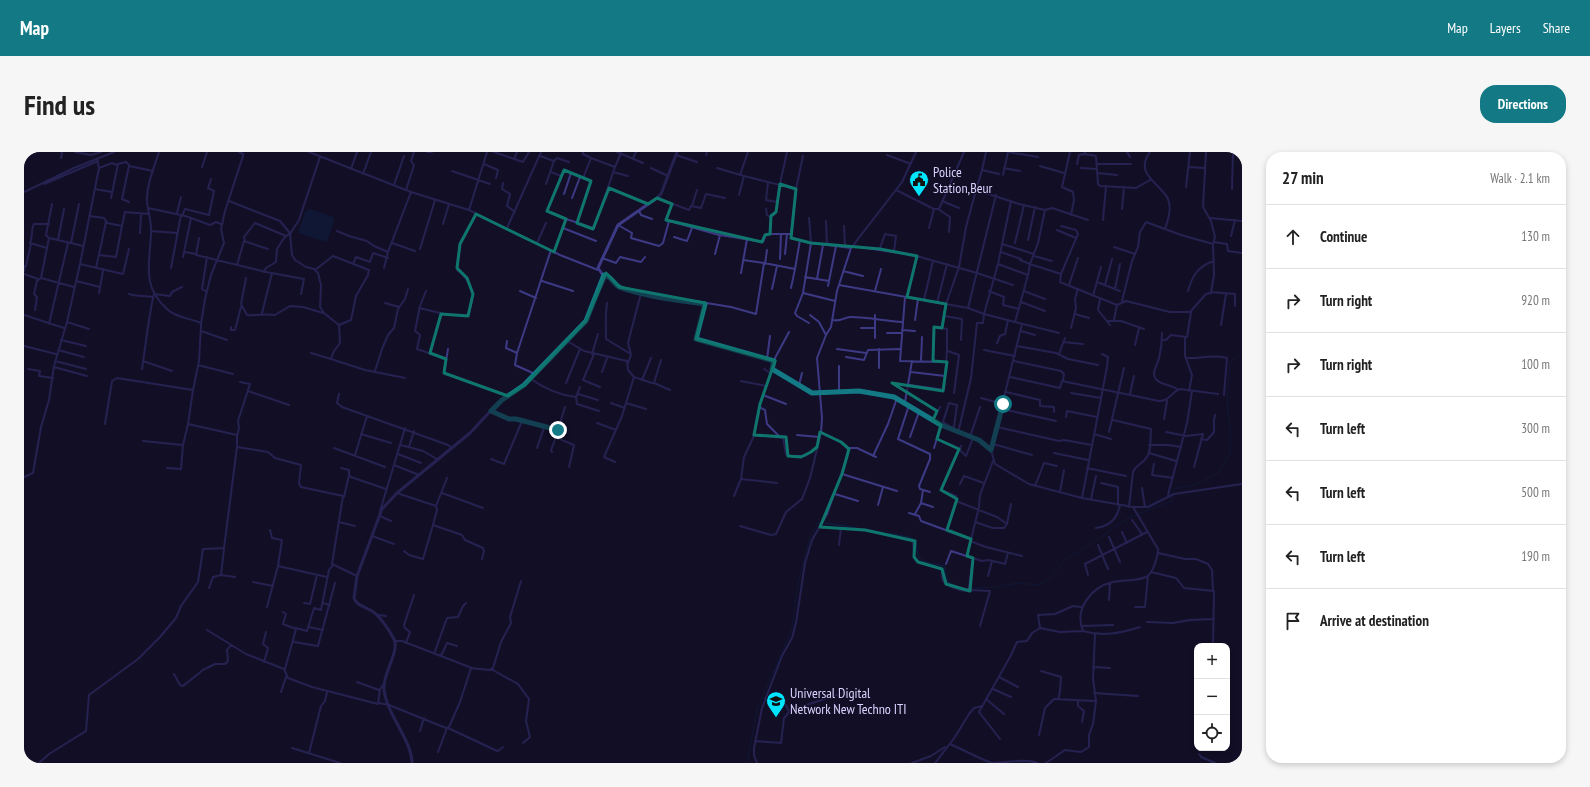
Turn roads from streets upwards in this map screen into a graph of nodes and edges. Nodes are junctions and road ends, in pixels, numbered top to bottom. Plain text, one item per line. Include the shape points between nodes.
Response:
1 (62, 152) edge
2 (75, 152) edge
3 (101, 152) edge
4 (114, 152) edge
5 (159, 152) edge
6 (207, 152) edge
7 (239, 152) edge
8 (309, 152) edge
9 (357, 152) edge
10 (371, 152) edge
11 (414, 152) edge
12 (427, 152) edge
13 (432, 152) edge
14 (487, 152) edge
15 (494, 152) edge
16 (517, 152) edge
17 (529, 152) edge
18 (541, 152) edge
19 (583, 152) edge
20 (617, 152) edge
21 (636, 152) edge
22 (707, 152) edge
23 (748, 152) edge
24 (787, 152) edge
25 (916, 152) edge
26 (964, 152) edge
27 (986, 152) edge
28 (1008, 152) edge
29 (1070, 152) edge
30 (1095, 152) edge
31 (1127, 152) edge
32 (1150, 152) edge
33 (1190, 152) edge
34 (1206, 152) edge
35 (1233, 152) edge
36 (94, 153) edge
37 (621, 153) junction
38 (1085, 153) edge
39 (677, 154) edge
40 (706, 155) dead end
41 (887, 155) dead end
42 (404, 156) dead end
43 (540, 156) junction
44 (803, 156) dead end
45 (1096, 156) junction
46 (320, 157) junction
47 (1038, 157) dead end
48 (1130, 157) dead end
49 (62, 158) dead end
50 (591, 158) junction
51 (633, 158) junction
52 (514, 159) junction
53 (98, 160) junction
54 (554, 161) junction
55 (569, 162) dead end
56 (698, 162) dead end
57 (643, 163) dead end
58 (484, 164) junction
59 (911, 164) junction
60 (1077, 164) dead end
61 (1097, 164) junction
62 (1131, 164) dead end
63 (117, 165) junction
64 (130, 166) junction
65 (1040, 166) dead end
66 (202, 167) dead end
67 (615, 167) junction
68 (99, 168) junction
69 (651, 168) dead end
70 (717, 168) dead end
71 (1004, 168) junction
72 (1082, 168) dead end
73 (1188, 168) junction
74 (1204, 168) junction
75 (1097, 169) junction
76 (351, 170) junction
77 (452, 170) dead end
78 (982, 170) junction
79 (153, 171) junction
80 (1020, 171) dead end
81 (551, 172) junction
82 (613, 172) junction
83 (571, 173) junction
84 (1065, 173) junction
85 (1097, 173) junction
86 (363, 174) junction
87 (999, 174) dead end
88 (740, 175) junction
89 (1003, 175) dead end
90 (1117, 175) dead end
91 (561, 176) junction
92 (628, 176) dead end
93 (668, 176) junction
94 (744, 176) junction
95 (582, 177) junction
96 (496, 178) dead end
97 (211, 179) dead end
98 (479, 179) junction
99 (1150, 180) junction
100 (768, 182) junction
101 (503, 183) dead end
102 (490, 184) dead end
103 (546, 184) dead end
104 (780, 184) junction
105 (394, 185) junction
106 (1106, 186) junction
107 (1124, 187) junction
108 (1186, 187) dead end
109 (608, 188) junction
110 (95, 189) junction
111 (796, 189) junction
112 (1232, 189) dead end
113 (406, 190) junction
114 (697, 190) dead end
115 (896, 190) junction
116 (976, 190) junction
117 (24, 192) edge
118 (112, 192) junction
119 (411, 192) junction
120 (564, 194) dead end
121 (739, 195) dead end
122 (996, 195) junction
123 (181, 197) dead end
124 (111, 198) dead end
125 (572, 198) dead end
126 (657, 198) junction
127 (725, 198) dead end
128 (435, 200) junction
129 (229, 201) junction
130 (1011, 201) junction
131 (129, 202) dead end
132 (777, 202) junction
133 (942, 202) junction
134 (52, 204) dead end
135 (79, 204) dead end
136 (449, 204) junction
137 (648, 204) junction
138 (672, 204) junction
139 (1024, 205) junction
140 (692, 206) junction
141 (1035, 207) junction
142 (148, 208) junction
143 (958, 208) dead end
144 (64, 209) dead end
145 (766, 209) dead end
146 (934, 209) junction
147 (938, 209) junction
148 (1122, 209) dead end
149 (469, 210) junction
150 (638, 210) junction
151 (1045, 210) junction
152 (515, 212) junction
153 (177, 213) junction
154 (141, 214) junction
155 (149, 214) junction
156 (476, 214) junction
157 (182, 215) junction
158 (1071, 215) junction
159 (89, 216) junction
160 (771, 216) junction
161 (191, 218) junction
162 (809, 218) dead end
163 (1210, 218) junction
164 (566, 219) junction
165 (652, 219) dead end
166 (1088, 220) dead end
167 (1103, 220) dead end
168 (1234, 220) junction
169 (1242, 220) edge
170 (669, 221) junction
171 (826, 221) dead end
172 (106, 222) junction
173 (546, 223) dead end
174 (577, 223) junction
175 (49, 224) junction
176 (222, 224) junction
177 (443, 224) dead end
178 (122, 226) junction
179 (618, 226) junction
180 (844, 226) dead end
181 (1061, 226) dead end
182 (508, 228) junction
183 (563, 228) junction
184 (692, 228) junction
185 (929, 228) dead end
186 (1166, 229) junction
187 (1057, 230) dead end
188 (151, 231) junction
189 (337, 231) dead end
190 (948, 232) dead end
191 (140, 233) dead end
192 (290, 233) junction
193 (177, 234) junction
194 (770, 234) junction
195 (781, 234) junction
196 (787, 234) junction
197 (791, 234) junction
198 (719, 235) junction
199 (286, 236) junction
200 (1231, 236) dead end
201 (674, 237) dead end
202 (49, 238) junction
203 (200, 238) dead end
204 (1076, 238) junction
205 (747, 239) junction
206 (58, 240) junction
207 (800, 240) junction
208 (1028, 240) dead end
209 (245, 241) junction
210 (596, 241) dead end
211 (69, 243) junction
212 (392, 243) junction
213 (537, 243) junction
214 (811, 243) junction
215 (1015, 243) dead end
216 (1213, 243) junction
217 (31, 244) junction
218 (1002, 244) junction
219 (823, 245) junction
220 (827, 245) junction
221 (84, 246) junction
222 (836, 246) junction
223 (845, 247) junction
224 (852, 247) junction
225 (1114, 247) dead end
226 (47, 248) junction
227 (129, 249) dead end
228 (268, 249) dead end
229 (420, 249) dead end
230 (880, 249) junction
231 (767, 250) dead end
232 (416, 251) dead end
233 (553, 251) junction
234 (894, 251) junction
235 (184, 252) junction
236 (388, 252) junction
237 (1001, 252) junction
238 (1242, 253) edge
239 (196, 254) junction
240 (715, 254) dead end
241 (785, 254) dead end
242 (1135, 254) junction
243 (99, 255) junction
244 (1034, 255) junction
245 (917, 256) junction
246 (184, 257) dead end
247 (646, 257) dead end
248 (207, 258) junction
249 (388, 258) junction
250 (602, 258) junction
251 (1078, 258) dead end
252 (1112, 259) dead end
253 (216, 260) junction
254 (743, 260) junction
255 (780, 260) dead end
256 (933, 261) junction
257 (1052, 261) dead end
258 (1214, 261) junction
259 (765, 263) junction
260 (80, 264) junction
261 (353, 264) junction
262 (947, 264) junction
263 (998, 264) junction
264 (1030, 264) junction
265 (1120, 264) dead end
266 (237, 265) junction
267 (24, 266) edge
268 (777, 266) junction
269 (959, 267) junction
270 (1101, 267) dead end
271 (96, 268) junction
272 (171, 268) dead end
273 (384, 268) dead end
274 (795, 269) junction
275 (882, 269) dead end
276 (315, 270) junction
277 (598, 270) junction
278 (103, 271) junction
279 (843, 271) junction
280 (264, 272) junction
281 (24, 273) edge
282 (272, 273) junction
283 (741, 273) dead end
284 (977, 273) junction
285 (1061, 274) junction
286 (604, 275) junction
287 (1028, 275) junction
288 (864, 276) dead end
289 (805, 277) junction
290 (246, 278) dead end
291 (993, 278) junction
292 (39, 279) junction
293 (817, 279) junction
294 (829, 280) junction
295 (76, 281) junction
296 (542, 281) junction
297 (1097, 282) junction
298 (58, 283) junction
299 (839, 285) junction
300 (1013, 285) dead end
301 (1069, 285) junction
302 (1105, 285) junction
303 (828, 286) dead end
304 (74, 287) junction
305 (100, 287) junction
306 (182, 287) dead end
307 (791, 288) dead end
308 (408, 289) dead end
309 (772, 289) dead end
310 (1078, 289) junction
311 (1115, 289) junction
312 (426, 291) dead end
313 (520, 291) dead end
314 (573, 291) dead end
315 (989, 291) junction
316 (1024, 291) junction
317 (1120, 291) dead end
318 (1188, 291) dead end
319 (207, 292) junction
320 (875, 292) junction
321 (1211, 292) junction
322 (99, 293) dead end
323 (641, 293) junction
324 (803, 293) junction
325 (129, 294) dead end
326 (154, 294) junction
327 (301, 294) dead end
328 (1226, 294) junction
329 (1093, 296) junction
330 (153, 297) junction
331 (906, 297) junction
332 (536, 298) junction
333 (918, 299) junction
334 (1045, 299) dead end
335 (1100, 299) junction
336 (924, 300) junction
337 (835, 301) junction
338 (1122, 301) junction
339 (385, 302) dead end
340 (1021, 302) junction
341 (608, 303) dead end
342 (937, 303) junction
343 (705, 304) junction
344 (946, 304) junction
345 (1117, 305) junction
346 (1235, 306) dead end
347 (241, 307) junction
348 (399, 307) junction
349 (419, 308) junction
350 (968, 308) junction
351 (1019, 309) junction
352 (35, 310) dead end
353 (1045, 311) dead end
354 (1191, 312) junction
355 (324, 313) junction
356 (262, 314) junction
357 (441, 314) junction
358 (984, 314) junction
359 (1075, 314) junction
360 (24, 315) edge
361 (810, 315) dead end
362 (875, 315) dead end
363 (944, 316) junction
364 (875, 318) junction
365 (1089, 318) dead end
366 (833, 320) junction
367 (915, 320) dead end
368 (1008, 320) junction
369 (1114, 320) junction
370 (1108, 321) junction
371 (67, 322) junction
372 (902, 322) junction
373 (1015, 322) junction
374 (808, 323) dead end
375 (49, 324) junction
376 (201, 324) junction
377 (1022, 324) junction
378 (1110, 325) dead end
379 (1221, 325) dead end
380 (339, 326) junction
381 (231, 327) dead end
382 (65, 328) junction
383 (861, 328) dead end
384 (875, 328) junction
385 (942, 328) junction
386 (1071, 328) dead end
387 (1139, 328) junction
388 (90, 329) dead end
389 (1144, 329) dead end
390 (902, 330) junction
391 (201, 331) junction
392 (915, 331) dead end
393 (789, 332) dead end
394 (1021, 332) junction
395 (887, 333) dead end
396 (902, 333) junction
397 (1059, 333) dead end
398 (1162, 333) dead end
399 (598, 334) dead end
400 (1035, 334) dead end
401 (826, 335) junction
402 (770, 336) dead end
403 (922, 337) dead end
404 (875, 338) dead end
405 (1065, 338) dead end
406 (1185, 338) junction
407 (61, 340) junction
408 (227, 340) dead end
409 (961, 340) dead end
410 (1162, 340) junction
411 (507, 341) dead end
412 (567, 341) junction
413 (1063, 342) junction
414 (997, 343) dead end
415 (1082, 344) dead end
416 (1135, 345) dead end
417 (24, 346) edge
418 (86, 346) dead end
419 (1017, 346) junction
420 (448, 349) dead end
421 (580, 349) junction
422 (837, 349) dead end
423 (879, 349) junction
424 (900, 349) junction
425 (58, 350) junction
426 (984, 350) dead end
427 (947, 351) junction
428 (311, 353) dead end
429 (517, 353) junction
430 (866, 353) junction
431 (56, 354) junction
432 (430, 354) junction
433 (593, 354) junction
434 (1060, 354) junction
435 (1102, 354) dead end
436 (1015, 356) junction
437 (84, 357) dead end
438 (846, 357) dead end
439 (607, 358) junction
440 (651, 358) dead end
441 (1186, 358) junction
442 (331, 359) junction
443 (446, 359) junction
444 (767, 359) junction
445 (661, 360) dead end
446 (921, 360) junction
447 (55, 361) junction
448 (143, 361) junction
449 (629, 361) junction
450 (774, 361) junction
451 (912, 361) junction
452 (933, 361) junction
453 (1014, 361) junction
454 (947, 362) junction
455 (198, 365) junction
456 (1098, 365) dead end
457 (839, 366) dead end
458 (54, 368) junction
459 (86, 368) dead end
460 (879, 368) dead end
461 (1124, 368) dead end
462 (28, 369) dead end
463 (142, 369) dead end
464 (764, 369) dead end
465 (772, 369) junction
466 (172, 370) dead end
467 (375, 371) junction
468 (602, 372) dead end
469 (911, 372) junction
470 (770, 373) junction
471 (802, 373) dead end
472 (233, 374) dead end
473 (535, 374) junction
474 (87, 376) dead end
475 (945, 376) junction
476 (1134, 376) dead end
477 (634, 377) junction
478 (1010, 377) junction
479 (53, 378) junction
480 (405, 378) dead end
481 (531, 379) junction
482 (642, 380) junction
483 (1062, 380) junction
484 (741, 381) dead end
485 (240, 382) dead end
486 (566, 382) dead end
487 (654, 383) junction
488 (799, 385) junction
489 (909, 385) junction
490 (600, 386) dead end
491 (766, 386) junction
492 (580, 387) dead end
493 (1103, 388) junction
494 (193, 390) junction
495 (670, 390) dead end
496 (1178, 390) junction
497 (248, 391) junction
498 (1190, 391) junction
499 (820, 392) junction
500 (839, 392) junction
501 (908, 392) junction
502 (1006, 392) junction
503 (1119, 392) junction
504 (954, 393) dead end
505 (1071, 393) dead end
506 (340, 394) dead end
507 (578, 394) junction
508 (1130, 394) junction
509 (1218, 394) dead end
510 (763, 395) junction
511 (1224, 395) dead end
512 (508, 396) junction
513 (576, 397) junction
514 (897, 398) junction
515 (981, 398) dead end
516 (1101, 398) junction
517 (598, 400) dead end
518 (1167, 400) junction
519 (905, 402) junction
520 (611, 403) dead end
521 (626, 403) junction
522 (289, 404) dead end
523 (786, 404) dead end
524 (1003, 404) junction
525 (909, 405) junction
526 (565, 407) dead end
527 (759, 407) junction
528 (940, 407) dead end
529 (980, 407) dead end
530 (625, 408) junction
531 (646, 409) dead end
532 (1002, 409) junction
533 (491, 411) junction
534 (599, 411) dead end
535 (937, 411) junction
536 (919, 412) junction
537 (1054, 412) dead end
538 (1215, 415) dead end
539 (367, 416) junction
540 (1066, 416) dead end
541 (1097, 417) junction
542 (1164, 419) dead end
543 (932, 420) junction
544 (1113, 420) junction
545 (522, 421) junction
546 (1056, 421) dead end
547 (597, 423) dead end
548 (105, 424) dead end
549 (188, 424) junction
550 (941, 425) junction
551 (998, 427) junction
552 (405, 428) junction
553 (544, 428) junction
554 (950, 428) junction
555 (558, 430) junction
556 (616, 430) junction
557 (414, 431) junction
558 (1109, 432) dead end
559 (1166, 432) dead end
560 (821, 433) junction
561 (958, 433) junction
562 (362, 434) junction
563 (797, 434) dead end
564 (1094, 434) junction
565 (754, 435) junction
566 (1184, 435) junction
567 (237, 436) junction
568 (780, 437) junction
569 (819, 437) junction
570 (910, 437) dead end
571 (970, 437) junction
572 (556, 438) junction
573 (973, 438) junction
574 (937, 439) junction
575 (1111, 439) dead end
576 (1201, 439) junction
577 (143, 441) dead end
578 (391, 443) dead end
579 (400, 444) junction
580 (993, 444) junction
581 (183, 445) junction
582 (1092, 445) junction
583 (1149, 445) junction
584 (961, 446) dead end
585 (237, 447) junction
586 (409, 447) junction
587 (817, 447) junction
588 (1181, 447) junction
589 (334, 448) dead end
590 (452, 448) junction
591 (537, 448) dead end
592 (848, 448) junction
593 (934, 448) dead end
594 (959, 449) junction
595 (991, 450) junction
596 (552, 452) dead end
597 (1054, 453) dead end
598 (1149, 453) junction
599 (398, 454) junction
600 (355, 455) junction
601 (1032, 455) dead end
602 (490, 459) dead end
603 (438, 460) junction
604 (1089, 460) junction
605 (994, 461) junction
606 (1177, 461) junction
607 (420, 462) dead end
608 (615, 462) dead end
609 (1154, 464) dead end
610 (394, 465) junction
611 (1057, 466) dead end
612 (385, 467) dead end
613 (1194, 467) dead end
614 (167, 468) dead end
615 (341, 468) dead end
616 (569, 468) dead end
617 (1087, 468) junction
618 (1064, 470) dead end
619 (842, 474) junction
620 (349, 475) junction
621 (419, 475) junction
622 (1096, 476) dead end
623 (1126, 476) dead end
624 (24, 477) edge
625 (447, 478) dead end
626 (1173, 478) junction
627 (741, 479) junction
628 (777, 483) dead end
629 (984, 483) junction
630 (1101, 483) dead end
631 (960, 484) dead end
632 (1242, 484) edge
633 (1036, 486) junction
634 (883, 487) junction
635 (1142, 488) dead end
636 (386, 489) junction
637 (923, 490) junction
638 (896, 491) dead end
639 (397, 492) junction
640 (930, 492) dead end
641 (1060, 492) junction
642 (442, 493) junction
643 (835, 494) junction
644 (734, 496) dead end
645 (1169, 496) junction
646 (344, 497) junction
647 (1082, 498) junction
648 (1092, 499) junction
649 (858, 501) dead end
650 (956, 502) junction
651 (921, 503) junction
652 (1011, 504) dead end
653 (878, 505) dead end
654 (1119, 505) junction
655 (436, 506) junction
656 (933, 507) dead end
657 (1129, 507) junction
658 (1133, 507) junction
659 (1145, 507) junction
660 (483, 508) dead end
661 (979, 510) junction
662 (380, 513) junction
663 (909, 513) dead end
664 (915, 514) junction
665 (1132, 520) dead end
666 (391, 521) dead end
667 (339, 522) junction
668 (975, 522) junction
669 (1007, 524) junction
670 (433, 525) junction
671 (355, 526) dead end
672 (740, 526) dead end
673 (820, 526) junction
674 (842, 528) junction
675 (1096, 528) dead end
676 (270, 530) dead end
677 (947, 530) junction
678 (1122, 532) dead end
679 (1147, 532) junction
680 (1142, 534) junction
681 (371, 536) junction
682 (1108, 537) dead end
683 (970, 540) junction
684 (1127, 543) junction
685 (394, 544) dead end
686 (839, 545) dead end
687 (1098, 545) dead end
688 (224, 549) junction
689 (1114, 549) junction
690 (404, 551) dead end
691 (1008, 553) junction
692 (1158, 553) junction
693 (967, 556) junction
694 (1022, 556) dead end
695 (1102, 556) junction
696 (973, 558) junction
697 (482, 559) dead end
698 (992, 561) junction
699 (1120, 562) dead end
700 (946, 564) dead end
701 (333, 565) junction
702 (278, 566) junction
703 (1108, 569) dead end
704 (1151, 572) junction
705 (221, 575) junction
706 (317, 575) junction
707 (1088, 575) dead end
708 (1148, 575) junction
709 (357, 576) junction
710 (988, 576) dead end
711 (235, 577) dead end
712 (327, 577) junction
713 (521, 581) dead end
714 (253, 582) dead end
715 (335, 583) dead end
716 (1110, 583) junction
717 (272, 586) junction
718 (209, 588) dead end
719 (969, 590) junction
720 (1213, 590) junction
721 (414, 595) dead end
722 (1109, 600) dead end
723 (304, 603) dead end
724 (323, 603) junction
725 (466, 603) dead end
726 (330, 605) junction
727 (1082, 606) junction
728 (267, 607) dead end
729 (1135, 607) dead end
730 (283, 612) dead end
731 (377, 615) junction
732 (386, 616) dead end
733 (1214, 619) junction
734 (1147, 622) dead end
735 (1113, 625) dead end
736 (1134, 625) dead end
737 (980, 626) dead end
738 (1082, 626) junction
739 (309, 627) junction
740 (1140, 627) dead end
741 (296, 628) junction
742 (1040, 628) junction
743 (1135, 629) junction
744 (207, 630) dead end
745 (323, 630) junction
746 (1083, 630) junction
747 (266, 632) dead end
748 (1095, 634) junction
749 (395, 641) junction
750 (294, 642) junction
751 (406, 643) junction
752 (1213, 643) edge
753 (231, 645) junction
754 (457, 646) dead end
755 (435, 654) junction
756 (264, 662) junction
757 (1093, 667) junction
758 (472, 668) junction
759 (1110, 668) dead end
760 (285, 669) junction
761 (491, 669) junction
762 (1041, 670) dead end
763 (174, 674) dead end
764 (286, 677) junction
765 (999, 677) junction
766 (357, 682) dead end
767 (384, 684) junction
768 (1018, 687) dead end
769 (993, 689) junction
770 (379, 690) junction
771 (862, 691) dead end
772 (281, 692) dead end
773 (327, 692) junction
774 (1094, 693) junction
775 (1138, 696) dead end
776 (1011, 697) dead end
777 (766, 698) junction
778 (986, 699) junction
779 (1058, 699) junction
780 (1078, 701) junction
781 (1094, 702) junction
782 (379, 703) junction
783 (389, 705) junction
784 (982, 706) junction
785 (789, 712) junction
786 (1004, 714) dead end
787 (424, 718) junction
788 (1082, 722) dead end
789 (448, 728) junction
790 (420, 730) dead end
791 (1039, 735) dead end
792 (1000, 739) dead end
793 (755, 741) junction
794 (523, 743) dead end
795 (949, 745) junction
796 (503, 747) dead end
797 (292, 748) dead end
798 (438, 752) dead end
799 (308, 753) junction
800 (1199, 754) dead end
801 (39, 763) edge
802 (340, 763) edge
803 (412, 763) edge
804 (757, 763) edge
805 (912, 763) edge
806 (935, 763) edge
807 (989, 763) edge
808 (1037, 763) edge
809 (1046, 763) edge
810 (1215, 763) edge

1 - 49 street
2 - 36 street
3 - 36 street
4 - 53 street
5 - 79 street
6 - 66 street
7 - 129 street via 243,155
8 - 46 street
9 - 76 street
10 - 86 street
11 - 113 street via 411,161 414,165
12 - 13 street
14 - 58 street
15 - 52 street
16 - 52 street
17 - 52 street via 524,162
18 - 43 street
19 - 50 street
20 - 37 street
21 - 51 street
22 - 40 street
23 - 88 street
24 - 104 street
25 - 59 street
26 - 133 street
27 - 78 street
28 - 47 street
28 - 71 street
29 - 84 street
30 - 45 street
31 - 48 street
32 - 99 street via 1146,167
33 - 73 street
34 - 74 street
35 - 112 street
37 - 51 street
37 - 67 street
38 - 45 street
38 - 60 street via 1080,154
39 - 56 street
39 - 93 street
41 - 59 street
42 - 105 street
43 - 54 street
43 - 152 street
44 - 111 street
45 - 61 street
46 - 76 street
46 - 192 street via 299,220
50 - 67 street
50 - 95 street
51 - 57 street
53 - 68 street
53 - 117 street
54 - 55 street via 557,158
54 - 81 street
58 - 96 street via 498,170
58 - 98 street
59 - 115 street
61 - 62 street
61 - 75 street
63 - 64 street via 126,162
63 - 68 street via 112,163
63 - 118 street
64 - 79 street
64 - 131 street via 122,199
65 - 84 street
67 - 82 street
68 - 110 street
69 - 93 street
70 - 88 street
71 - 80 street
71 - 89 street
72 - 75 street
73 - 74 street
73 - 108 street
74 - 163 street via 1203,207
75 - 85 street
76 - 86 street
77 - 98 street
78 - 87 street
78 - 116 street
79 - 142 street via 148,193
81 - 91 street
81 - 103 street
82 - 92 street
82 - 109 street
83 - 91 street via 564,170
83 - 95 street
83 - 120 street
84 - 158 street via 1062,187 1072,190 1074,197
85 - 90 street
85 - 106 street via 1098,185
86 - 105 street
88 - 94 street
91 - 164 street via 547,211
93 - 126 street
94 - 100 street
94 - 121 street
95 - 125 street
95 - 174 street via 591,181
97 - 157 street via 208,188 214,191 210,215 185,209
98 - 102 street
98 - 149 street
99 - 107 street via 1139,187
99 - 186 street via 1168,200
100 - 104 street
100 - 132 street via 766,200
101 - 152 street via 502,189 510,194 507,206
104 - 111 street
104 - 132 street
105 - 113 street
106 - 107 street
106 - 167 street
107 - 148 street
109 - 137 street
109 - 174 street via 594,228
110 - 118 street
110 - 159 street
111 - 197 street
113 - 119 street
114 - 140 street
115 - 146 street
115 - 224 street
116 - 122 street
116 - 269 street
118 - 124 street
119 - 128 street
119 - 212 street
122 - 130 street
122 - 284 street
123 - 153 street
126 - 137 street
126 - 138 street
127 - 140 street via 706,194 701,208
128 - 136 street
128 - 229 street
129 - 176 street
129 - 192 street via 280,221
130 - 139 street
130 - 218 street
132 - 160 street via 776,211
133 - 143 street
133 - 147 street
134 - 175 street
135 - 211 street
136 - 149 street
136 - 177 street
137 - 150 street
138 - 140 street via 689,210
138 - 170 street via 666,220
139 - 141 street
139 - 215 street
141 - 151 street
141 - 208 street
142 - 153 street
142 - 155 street
144 - 206 street
145 - 160 street via 767,214
146 - 147 street
146 - 185 street
147 - 190 street via 950,217
149 - 156 street
150 - 165 street via 641,215
150 - 179 street
151 - 158 street via 1052,208
151 - 244 street
152 - 182 street
153 - 157 street
154 - 155 street
154 - 178 street via 124,212
154 - 191 street
155 - 188 street
156 - 182 street
156 - 357 street via 460,244 457,268 468,279 473,293 469,314
157 - 161 street
157 - 193 street
158 - 166 street
159 - 172 street via 105,218
159 - 221 street
160 - 194 street
161 - 176 street via 210,225 216,222
161 - 235 street
162 - 214 street
163 - 168 street
163 - 216 street via 1215,237
164 - 174 street
164 - 183 street
168 - 169 street
168 - 200 street
170 - 179 street via 663,243 658,246 631,238 632,233
170 - 184 street
171 - 220 street
172 - 178 street
172 - 243 street
173 - 213 street
175 - 202 street via 46,236
175 - 217 street via 34,224
176 - 253 street via 224,243
178 - 243 street via 116,257
179 - 250 street
180 - 223 street
181 - 204 street via 1076,230
182 - 213 street
183 - 210 street
183 - 233 street
184 - 198 street
184 - 201 street via 687,241
186 - 216 street
186 - 242 street via 1145,223
187 - 204 street
188 - 193 street
188 - 326 street via 148,272
189 - 236 street via 368,241
192 - 199 street
192 - 276 street via 294,258
193 - 272 street
194 - 195 street
194 - 205 street via 765,235 763,242
195 - 196 street
195 - 255 street
196 - 197 street
196 - 241 street
197 - 207 street via 792,238
198 - 205 street
198 - 240 street
199 - 209 street via 255,223 244,237
199 - 280 street via 277,250 276,262
202 - 206 street
202 - 226 street
203 - 239 street
204 - 285 street
205 - 254 street
206 - 211 street
207 - 214 street
207 - 274 street
209 - 228 street
209 - 266 street
211 - 221 street
211 - 298 street
212 - 232 street
212 - 236 street
213 - 233 street
214 - 219 street
214 - 289 street
216 - 238 street via 1227,244 1228,251
216 - 258 street
217 - 226 street
217 - 267 street
218 - 237 street
218 - 244 street
219 - 220 street
219 - 293 street
220 - 222 street
221 - 260 street
222 - 223 street
222 - 294 street
223 - 224 street
224 - 230 street
224 - 279 street
225 - 242 street
226 - 292 street
227 - 278 street via 124,274
230 - 234 street
230 - 234 street via 884,234 894,234
231 - 259 street
233 - 277 street
233 - 296 street
234 - 245 street
235 - 239 street
235 - 246 street
236 - 249 street
237 - 263 street
237 - 264 street
239 - 248 street
242 - 338 street
243 - 271 street
244 - 257 street
244 - 264 street
245 - 256 street
245 - 331 street
247 - 250 street via 641,262 620,257 616,263
248 - 253 street
248 - 319 street via 202,288
249 - 261 street via 374,253 370,262 356,257
249 - 273 street
250 - 277 street
251 - 301 street
252 - 302 street
253 - 266 street
253 - 319 street
254 - 259 street
254 - 283 street
256 - 262 street
256 - 336 street
258 - 318 street via 1199,268 1191,279
258 - 321 street
259 - 268 street
259 - 343 street via 756,314
260 - 271 street
260 - 295 street
261 - 276 street via 333,256
261 - 380 street via 369,270 368,275 356,296 351,320
262 - 269 street
262 - 342 street
263 - 287 street
263 - 291 street
264 - 285 street
264 - 287 street
265 - 311 street
266 - 280 street
267 - 281 street
268 - 274 street
268 - 309 street
269 - 284 street
269 - 344 street
270 - 297 street
271 - 278 street
274 - 307 street
275 - 320 street
276 - 355 street via 320,277 320,305
277 - 286 street
278 - 305 street
279 - 288 street
279 - 299 street
280 - 282 street
281 - 292 street
282 - 327 street via 305,280
282 - 356 street
284 - 291 street
284 - 350 street
285 - 301 street via 1060,282
286 - 323 street via 610,277 617,286
286 - 412 street via 588,318
287 - 316 street
289 - 293 street
289 - 324 street
290 - 347 street
291 - 300 street
291 - 315 street
292 - 298 street
292 - 352 street via 34,294 37,296
293 - 294 street
294 - 303 street
295 - 304 street
295 - 305 street
296 - 314 street
296 - 332 street
297 - 302 street
297 - 329 street
298 - 304 street
298 - 375 street
299 - 320 street
299 - 337 street
301 - 310 street
302 - 311 street
304 - 371 street
305 - 322 street
306 - 326 street via 170,296
308 - 348 street
310 - 329 street
310 - 359 street
311 - 317 street
312 - 349 street
313 - 332 street
315 - 351 street via 1004,296 1003,305
315 - 358 street
316 - 334 street
316 - 340 street
319 - 376 street
320 - 331 street
321 - 328 street
321 - 354 street
323 - 343 street
323 - 449 street via 628,343 631,354
324 - 337 street
324 - 374 street via 795,313
325 - 330 street
326 - 330 street
326 - 376 street via 172,313
328 - 346 street via 1236,295
328 - 379 street
329 - 335 street
330 - 448 street
331 - 333 street
331 - 372 street
332 - 429 street
333 - 336 street
333 - 367 street
335 - 345 street
335 - 370 street via 1098,310
336 - 342 street
337 - 366 street
338 - 345 street
338 - 354 street via 1170,312
339 - 348 street
340 - 351 street
340 - 353 street
341 - 449 street via 605,317 606,338 628,351
342 - 344 street
343 - 444 street via 696,339
344 - 350 street
344 - 363 street
345 - 369 street
347 - 356 street via 247,315
347 - 381 street via 235,330 231,330
348 - 467 street via 395,327 386,340
349 - 357 street
349 - 432 street via 415,331 420,336 417,349
350 - 358 street
351 - 373 street
354 - 406 street via 1188,334
355 - 356 street via 290,306 275,315
355 - 380 street
357 - 432 street
358 - 368 street
358 - 561 street via 983,323 977,323 969,390
359 - 365 street
359 - 386 street
360 - 375 street
361 - 401 street via 819,322
362 - 364 street
363 - 385 street
363 - 409 street via 962,319
364 - 366 street via 850,317 840,322
364 - 372 street
364 - 384 street
366 - 401 street
368 - 373 street
368 - 414 street via 1005,334 1000,336
369 - 370 street
369 - 387 street
370 - 378 street
371 - 382 street
371 - 388 street
372 - 390 street
373 - 377 street
375 - 382 street
376 - 391 street
377 - 394 street
377 - 397 street
380 - 442 street via 340,344
382 - 407 street
383 - 384 street
384 - 404 street
385 - 427 street via 947,330
385 - 452 street via 934,329
387 - 389 street
387 - 416 street
390 - 392 street
390 - 396 street
391 - 408 street
391 - 455 street
393 - 450 street
394 - 400 street
394 - 419 street
395 - 396 street
396 - 424 street
398 - 410 street
399 - 433 street
401 - 499 street via 817,358
402 - 444 street
403 - 446 street
405 - 413 street
406 - 410 street via 1171,335
406 - 441 street
407 - 418 street
407 - 425 street
410 - 496 street via 1155,378
411 - 429 street via 506,348
412 - 421 street
412 - 473 street
413 - 415 street
413 - 434 street
417 - 431 street
419 - 434 street
419 - 436 street
420 - 443 street
421 - 433 street
421 - 486 street
422 - 430 street
423 - 424 street
423 - 430 street via 868,350
423 - 460 street
424 - 451 street via 900,361
425 - 431 street
425 - 437 street
426 - 436 street
427 - 454 street
427 - 504 street via 959,355
428 - 442 street
429 - 473 street via 515,365
430 - 438 street via 864,360
431 - 447 street
432 - 443 street
433 - 439 street
433 - 490 street via 583,380
434 - 456 street
435 - 493 street via 1108,357
436 - 453 street
439 - 449 street
439 - 468 street
440 - 482 street
441 - 498 street via 1192,375
441 - 511 street via 1204,358 1209,355 1227,358
442 - 467 street
443 - 512 street via 444,373
444 - 450 street
445 - 487 street
446 - 451 street
446 - 452 street
447 - 458 street
447 - 459 street
448 - 463 street
448 - 466 street
449 - 477 street via 628,370
450 - 465 street
451 - 469 street
452 - 454 street
453 - 478 street
453 - 483 street via 1061,371 1064,374
454 - 475 street
455 - 472 street
455 - 494 street
457 - 500 street
458 - 474 street
458 - 479 street
461 - 503 street
462 - 479 street via 40,370 39,376
464 - 470 street
465 - 470 street
465 - 488 street
467 - 480 street
469 - 475 street
469 - 489 street
470 - 491 street
471 - 488 street
473 - 481 street
475 - 489 street via 942,391
476 - 508 street
477 - 482 street
477 - 521 street
478 - 483 street via 1060,388
478 - 502 street
479 - 624 street via 48,408 41,427 35,468 33,473
481 - 512 street
481 - 513 street via 551,391
482 - 487 street
483 - 493 street
484 - 491 street
485 - 497 street via 250,383
487 - 495 street
488 - 499 street via 812,393
489 - 501 street
491 - 510 street
492 - 507 street
493 - 503 street
493 - 516 street
494 - 548 street via 117,378 110,388
494 - 549 street
496 - 498 street
496 - 518 street
497 - 522 street
497 - 567 street via 238,421
498 - 509 street
498 - 566 street
499 - 500 street
499 - 560 street
500 - 514 street via 871,392
501 - 519 street
501 - 535 street
502 - 524 street
502 - 537 street via 1040,400 1040,406 1054,407
503 - 508 street
503 - 544 street
505 - 516 street
506 - 539 street via 338,404
507 - 513 street
507 - 517 street
508 - 518 street via 1159,401
510 - 523 street
510 - 527 street
512 - 533 street
513 - 534 street via 577,404
514 - 519 street
514 - 592 street via 874,457 857,448
515 - 524 street
516 - 541 street
518 - 542 street
519 - 525 street
520 - 530 street
521 - 530 street
521 - 531 street
524 - 532 street
525 - 536 street
525 - 637 street via 898,439 930,454 919,485
526 - 555 street
527 - 565 street
527 - 568 street via 765,410 767,424
528 - 535 street
529 - 571 street
530 - 556 street
532 - 546 street
532 - 551 street
533 - 545 street via 509,419
533 - 590 street
535 - 543 street
536 - 543 street
536 - 570 street
538 - 576 street via 1214,432 1207,440
539 - 552 street
539 - 562 street
540 - 541 street via 1067,411
541 - 564 street
543 - 550 street
544 - 558 street
544 - 583 street via 1151,429
545 - 553 street
545 - 602 street via 504,464
547 - 556 street
549 - 567 street
549 - 581 street
550 - 554 street
550 - 574 street
551 - 580 street
551 - 582 street via 1060,441
552 - 557 street
552 - 579 street
553 - 555 street
553 - 591 street
554 - 554 street via 943,422 949,403 957,405 954,427
554 - 561 street
555 - 572 street
556 - 608 street via 604,456
557 - 586 street
557 - 590 street via 448,444
559 - 566 street
560 - 569 street
560 - 592 street
561 - 571 street
562 - 578 street
562 - 600 street
563 - 569 street
564 - 575 street
564 - 582 street
565 - 568 street
565 - 627 street via 744,460
566 - 576 street via 1201,433
566 - 588 street
567 - 585 street
568 - 587 street via 785,440 788,456 805,456
569 - 587 street
571 - 573 street
572 - 596 street
572 - 616 street via 574,445
573 - 594 street via 966,456
573 - 595 street
574 - 593 street
574 - 594 street
576 - 613 street
577 - 581 street
579 - 586 street
579 - 599 street
580 - 595 street
580 - 601 street
581 - 614 street via 181,469
582 - 604 street
583 - 588 street
583 - 598 street
584 - 594 street
585 - 646 street via 268,452 275,458 298,464 302,466 300,487
585 - 688 street
586 - 603 street
587 - 672 street via 802,499 786,512 776,534 771,535
588 - 606 street
589 - 600 street
590 - 603 street
592 - 619 street
594 - 650 street via 942,488 943,491 956,496
595 - 605 street
597 - 604 street
598 - 606 street
598 - 657 street via 1145,460 1135,467
599 - 607 street
599 - 610 street
600 - 612 street
603 - 621 street
604 - 617 street
605 - 629 street
605 - 633 street via 1021,480
606 - 626 street
609 - 626 street via 1152,476
610 - 621 street
610 - 636 street
611 - 633 street via 1044,463
615 - 620 street via 349,470
617 - 623 street
617 - 647 street
618 - 641 street
619 - 634 street
619 - 643 street
620 - 636 street
620 - 646 street
621 - 639 street
622 - 648 street
625 - 642 street
626 - 645 street
627 - 628 street
627 - 644 street
629 - 631 street via 964,476
629 - 661 street via 979,498
630 - 654 street via 1118,487
632 - 645 street via 1203,488
633 - 641 street
634 - 638 street
634 - 653 street
635 - 659 street
636 - 662 street
637 - 640 street
637 - 651 street
639 - 655 street
639 - 662 street
641 - 647 street
642 - 655 street
642 - 660 street
643 - 649 street
643 - 673 street
645 - 659 street
646 - 667 street
647 - 648 street
648 - 654 street
650 - 661 street
650 - 677 street
651 - 656 street
651 - 664 street
652 - 669 street
654 - 657 street
654 - 675 street via 1118,515 1108,526
655 - 670 street via 438,510
657 - 658 street
658 - 659 street
658 - 679 street
661 - 668 street
661 - 669 street
662 - 666 street
662 - 681 street
663 - 664 street
664 - 677 street via 921,521
665 - 680 street
667 - 671 street
667 - 701 street
668 - 669 street via 996,528 1004,528
668 - 683 street
670 - 690 street via 423,559
670 - 697 street via 461,535 465,540 483,548
673 - 674 street
673 - 777 street via 812,540 805,563 792,638 782,656
674 - 686 street
674 - 719 street via 865,530 913,541 914,557 918,562 942,569 942,579 946,584 965,592
676 - 702 street via 272,538 282,540
677 - 683 street
678 - 684 street
679 - 680 street
679 - 692 street
680 - 684 street
681 - 685 street
681 - 709 street
682 - 689 street
683 - 691 street
683 - 693 street
684 - 689 street
687 - 695 street
688 - 705 street
688 - 801 street via 203,549 198,582 181,606 177,617 137,660 88,696 86,731
689 - 695 street
689 - 699 street
691 - 694 street
691 - 698 street via 1005,564
692 - 704 street
692 - 720 street via 1185,559 1196,558 1208,564 1212,570
693 - 696 street
693 - 700 street via 951,551
695 - 703 street
695 - 707 street via 1085,564
696 - 698 street
696 - 719 street
698 - 710 street
701 - 709 street
701 - 712 street
702 - 706 street
702 - 717 street
704 - 708 street
704 - 720 street via 1176,578 1184,588
705 - 711 street
705 - 718 street via 213,578
706 - 712 street
706 - 723 street via 310,604
708 - 716 street
708 - 729 street via 1145,607
709 - 731 street via 355,601
712 - 724 street
713 - 761 street via 510,617 511,623
714 - 717 street
715 - 726 street
716 - 722 street
716 - 727 street via 1096,590
717 - 728 street
719 - 737 street via 990,590
720 - 733 street
721 - 751 street via 404,625 410,632
724 - 726 street
724 - 739 street via 321,610 314,608
725 - 755 street via 459,617 447,618
726 - 745 street
727 - 738 street
727 - 742 street via 1073,606 1055,614 1038,615
730 - 741 street via 286,614 284,625
731 - 732 street
731 - 749 street
733 - 734 street via 1171,623
733 - 752 street
735 - 738 street
736 - 743 street
738 - 746 street
739 - 741 street via 308,631
739 - 745 street
740 - 743 street
741 - 750 street
742 - 746 street via 1060,632
742 - 765 street via 1026,641 1017,642
743 - 748 street via 1114,634
744 - 753 street
745 - 750 street via 317,646
746 - 748 street
747 - 756 street via 262,644 268,648
748 - 757 street
749 - 751 street
749 - 767 street
750 - 760 street
751 - 755 street
753 - 756 street
753 - 763 street via 227,650 226,664 215,664 203,670 183,686
754 - 755 street via 447,643 442,654
755 - 758 street
756 - 760 street
757 - 759 street
757 - 774 street
758 - 761 street
758 - 789 street
760 - 764 street
761 - 794 street via 518,684 529,699 526,720 530,737
762 - 779 street via 1061,678
764 - 772 street
764 - 773 street
765 - 768 street
765 - 769 street
766 - 770 street
767 - 770 street
767 - 783 street
769 - 776 street
769 - 778 street
770 - 782 street
771 - 785 street via 849,691
773 - 782 street
773 - 799 street via 325,701 320,706
774 - 775 street
774 - 781 street
777 - 785 street via 785,704
777 - 793 street
778 - 784 street
778 - 786 street
779 - 780 street
779 - 791 street via 1054,699 1045,708
780 - 781 street
780 - 788 street via 1078,706 1084,712
781 - 809 street via 1093,724 1089,735 1090,747 1081,752 1065,750
782 - 783 street
783 - 787 street
783 - 803 street via 412,752
784 - 792 street via 979,713
784 - 795 street via 973,708
785 - 793 street via 784,718 781,742
787 - 789 street
787 - 790 street
789 - 796 street via 495,750
789 - 798 street
793 - 804 street via 754,755
795 - 805 street via 931,756
795 - 806 street
795 - 807 street via 968,751
797 - 799 street
799 - 802 street
800 - 810 street
807 - 808 street via 1030,760

